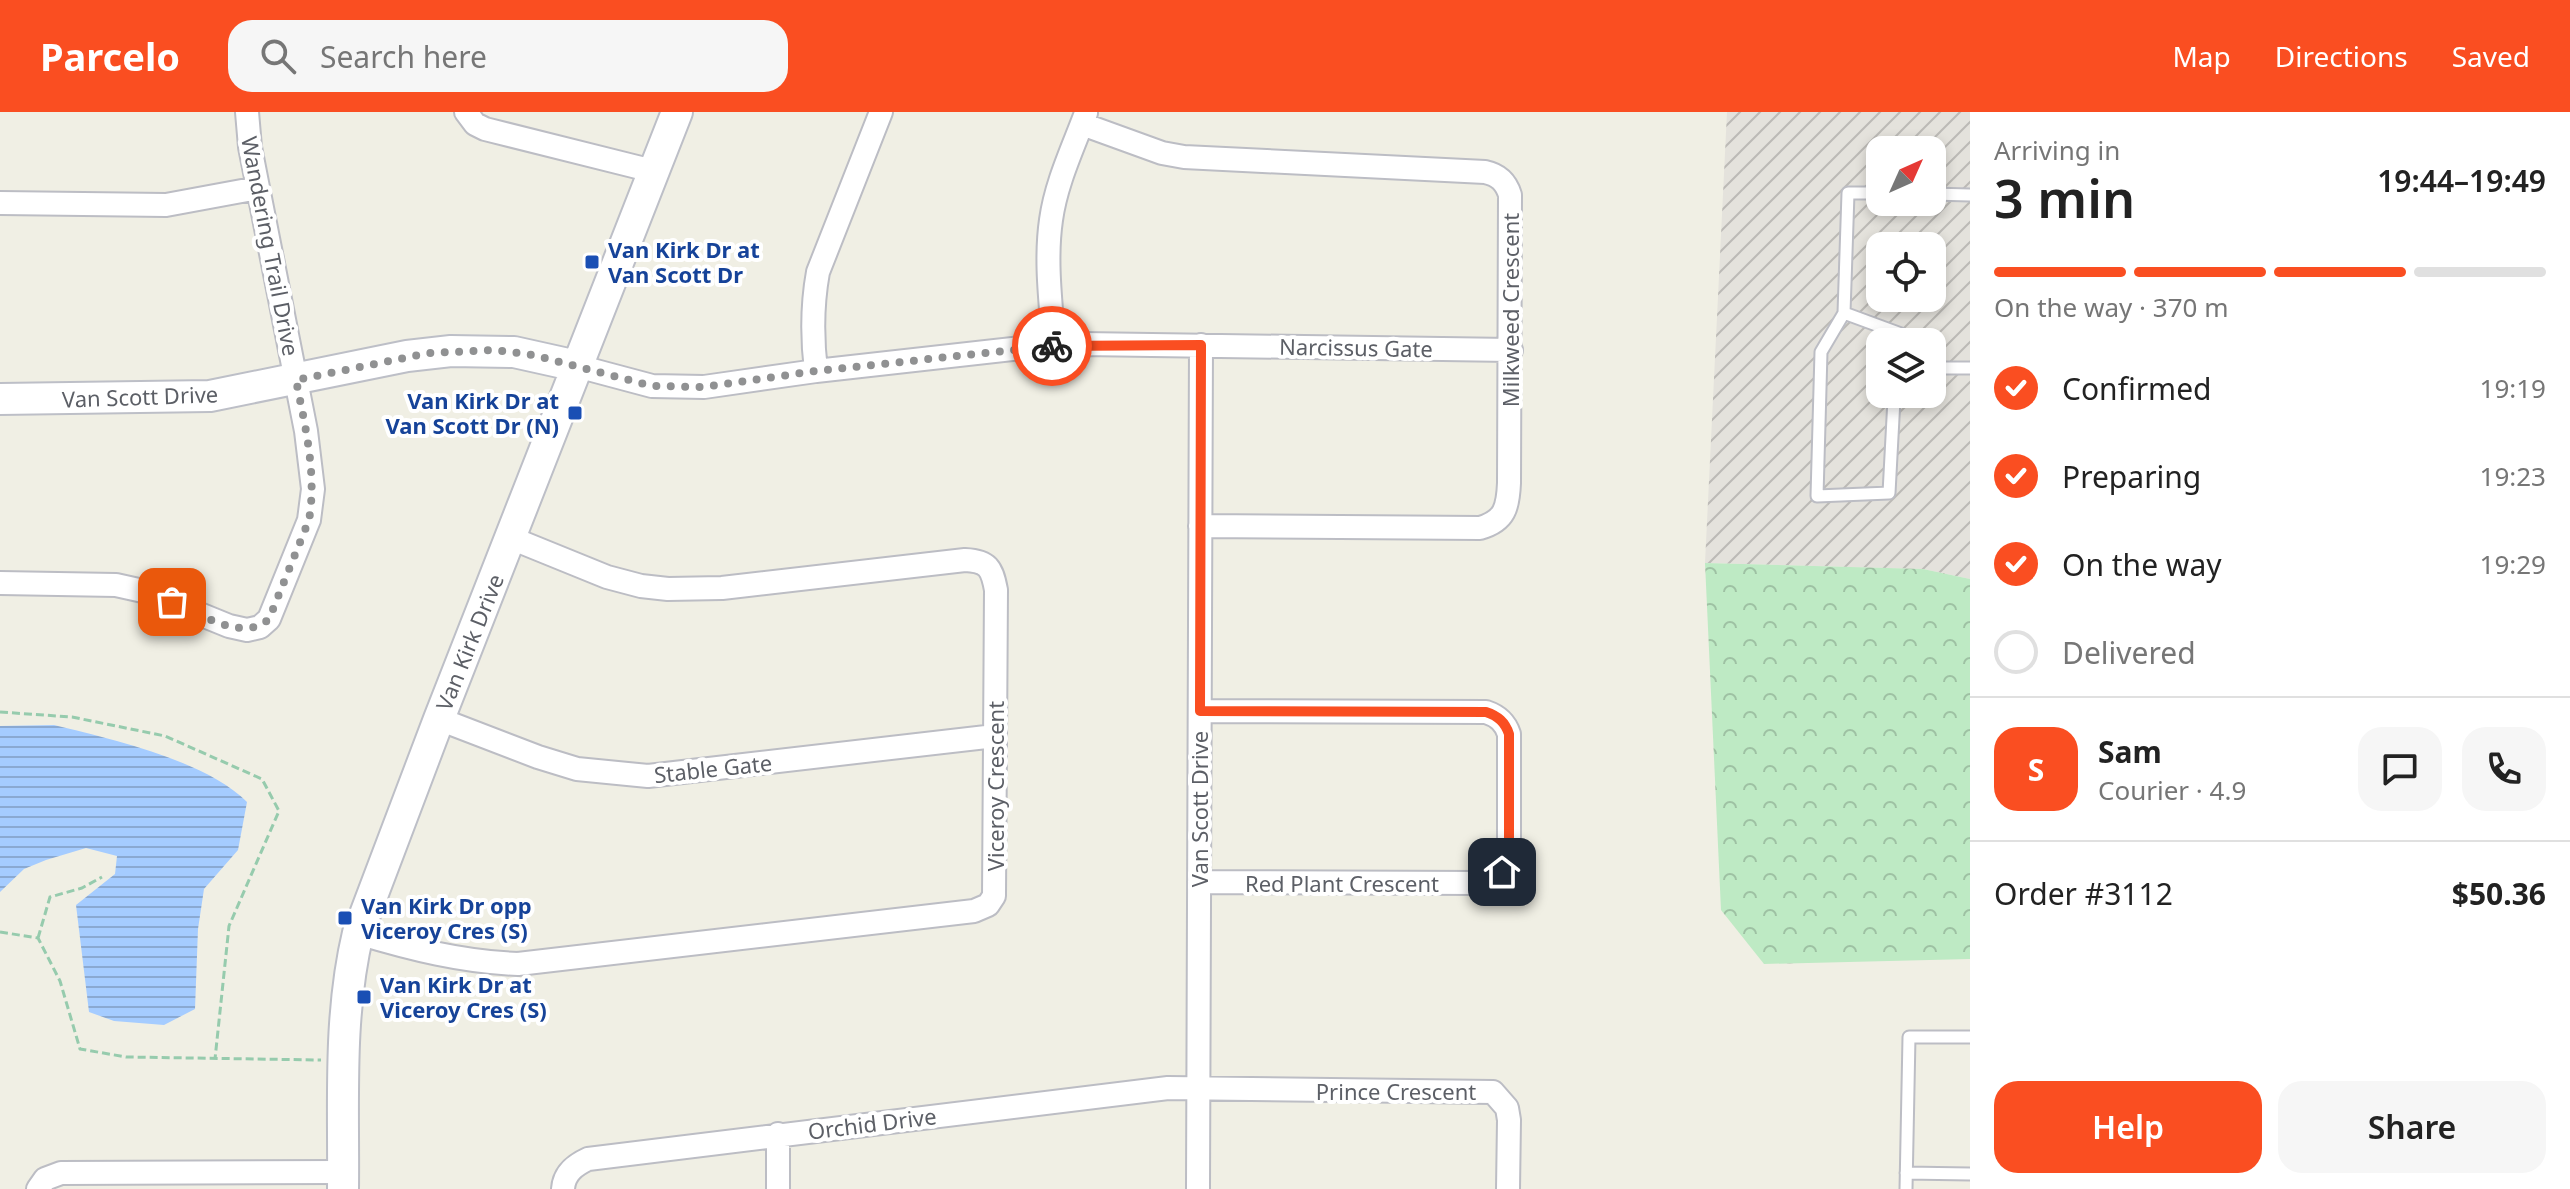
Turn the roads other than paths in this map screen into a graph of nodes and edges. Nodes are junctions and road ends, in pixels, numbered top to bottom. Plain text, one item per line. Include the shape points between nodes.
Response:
1 (247, 112) edge
2 (466, 112) edge
3 (677, 112) edge
4 (881, 112) edge
5 (1084, 118) edge
6 (653, 171) junction
7 (258, 188) junction
8 (1866, 193) edge
9 (1946, 194) edge
10 (1970, 195) edge
11 (0, 203) edge
12 (1844, 313) junction
13 (1885, 328) edge
14 (1201, 345) junction
15 (1054, 346) junction
16 (1511, 350) junction
17 (577, 366) junction
18 (1946, 368) edge
19 (1970, 368) edge
20 (816, 371) junction
21 (296, 380) junction
22 (0, 399) edge
23 (1894, 408) edge
24 (1200, 526) junction
25 (511, 538) junction
26 (0, 583) edge
27 (1200, 711) junction
28 (439, 719) junction
29 (995, 736) junction
30 (1199, 882) junction
31 (358, 933) junction
32 (1970, 1037) edge
33 (1197, 1088) junction
34 (778, 1134) junction
35 (1906, 1173) junction
36 (1970, 1174) edge
37 (343, 1180) edge
38 (38, 1189) edge
39 (563, 1189) edge
40 (778, 1189) edge
41 (1198, 1189) edge
42 (1508, 1189) edge
43 (1906, 1189) edge

1 - 7 street, Wandering Trail Drive
2 - 6 street via 485,129
3 - 6 street, Van Kirk Drive
4 - 20 street via 818,272 812,338
5 - 15 street via 1051,217
5 - 16 street, Milkweed Crescent via 1162,153 1184,157 1496,175 1510,195
6 - 17 street, Van Kirk Drive
7 - 11 street via 166,205
7 - 21 street, Wandering Trail Drive
8 - 12 lane via 1848,193
9 - 10 lane
12 - 13 lane
12 - 23 lane via 1821,352 1817,496 1889,493
14 - 15 street, Van Scott Drive
14 - 16 street, Narcissus Gate
14 - 24 street, Van Scott Drive
15 - 20 street, Van Scott Drive
16 - 24 street, Milkweed Crescent via 1508,497 1503,516 1489,525
17 - 20 street, Van Scott Drive via 652,386 704,387
17 - 21 street, Van Scott Drive via 514,352 451,351
17 - 25 street, Van Kirk Drive
18 - 19 lane
21 - 22 street, Van Scott Drive via 192,398
21 - 26 street, Wandering Trail Drive via 312,473 309,520 274,608 260,627 229,626 116,585
24 - 27 street, Van Scott Drive
25 - 28 street, Van Kirk Drive
25 - 29 street, Viceroy Crescent via 607,577 668,589 722,588 978,560 990,569 996,590
27 - 30 street, Van Scott Drive
27 - 30 street, Red Plant Crescent via 1495,715 1509,734 1509,860 1502,872 1481,883
28 - 29 street, Stable Gate via 560,764 634,775
28 - 31 street, Van Kirk Drive
29 - 31 street, Viceroy Crescent via 994,896 974,911 518,964 443,956
30 - 33 street, Van Scott Drive
31 - 37 street, Van Kirk Drive via 344,1013
32 - 35 lane via 1909,1037
33 - 34 street, Orchid Drive
33 - 41 street, Van Scott Drive
33 - 42 street, Prince Crescent via 1493,1092 1507,1108 1509,1120
34 - 39 street, Orchid Drive via 588,1159 573,1166
34 - 40 street
35 - 36 lane
35 - 43 lane
37 - 38 street via 61,1173 45,1179

